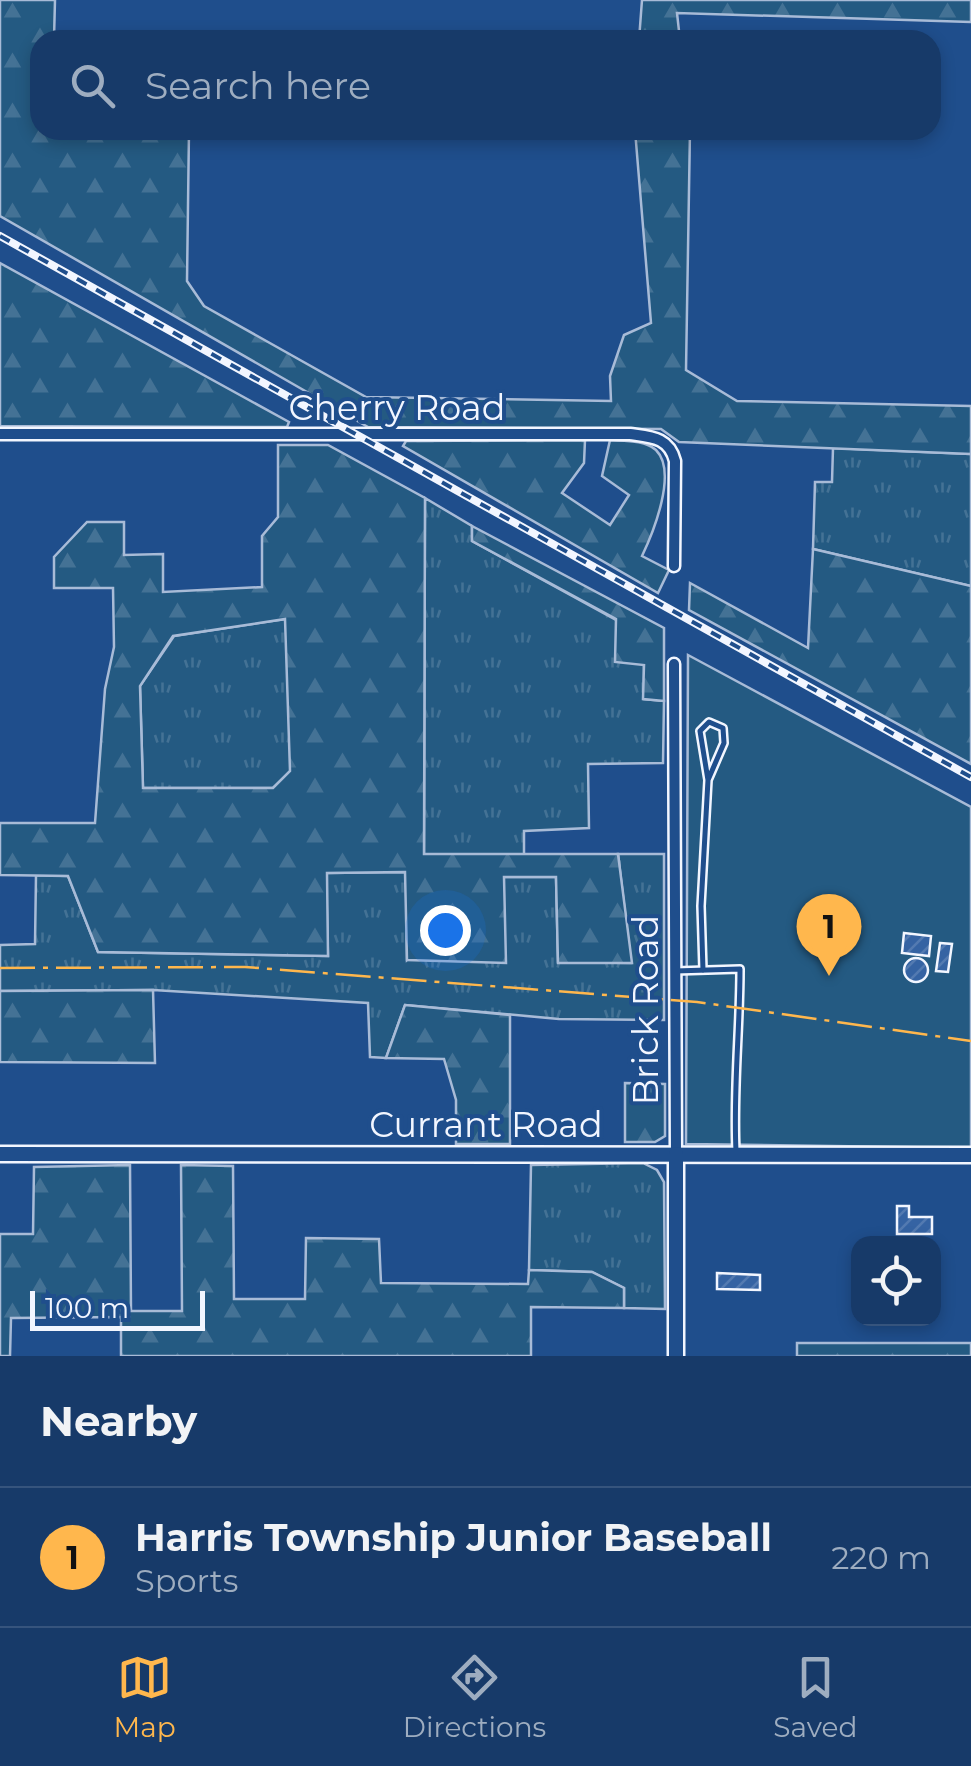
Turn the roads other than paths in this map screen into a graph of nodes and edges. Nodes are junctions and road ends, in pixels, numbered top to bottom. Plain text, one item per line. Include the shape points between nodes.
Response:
1 (0, 434) edge
2 (674, 566) dead end
3 (674, 664) dead end
4 (708, 780) junction
5 (703, 970) junction
6 (675, 971) junction
7 (0, 1154) edge
8 (676, 1154) junction
9 (736, 1154) junction
10 (971, 1155) edge
11 (676, 1356) edge

1 - 2 street, Cherry Road via 658,438 674,456
3 - 6 street, Brick Road
4 - 4 lane via 700,730 710,722 723,728 724,743
4 - 5 lane
5 - 6 lane
5 - 9 lane via 740,969
6 - 8 street, Brick Road
7 - 8 street, Currant Road
8 - 9 street, Currant Road
8 - 11 street, Brick Road
9 - 10 street, Currant Road

